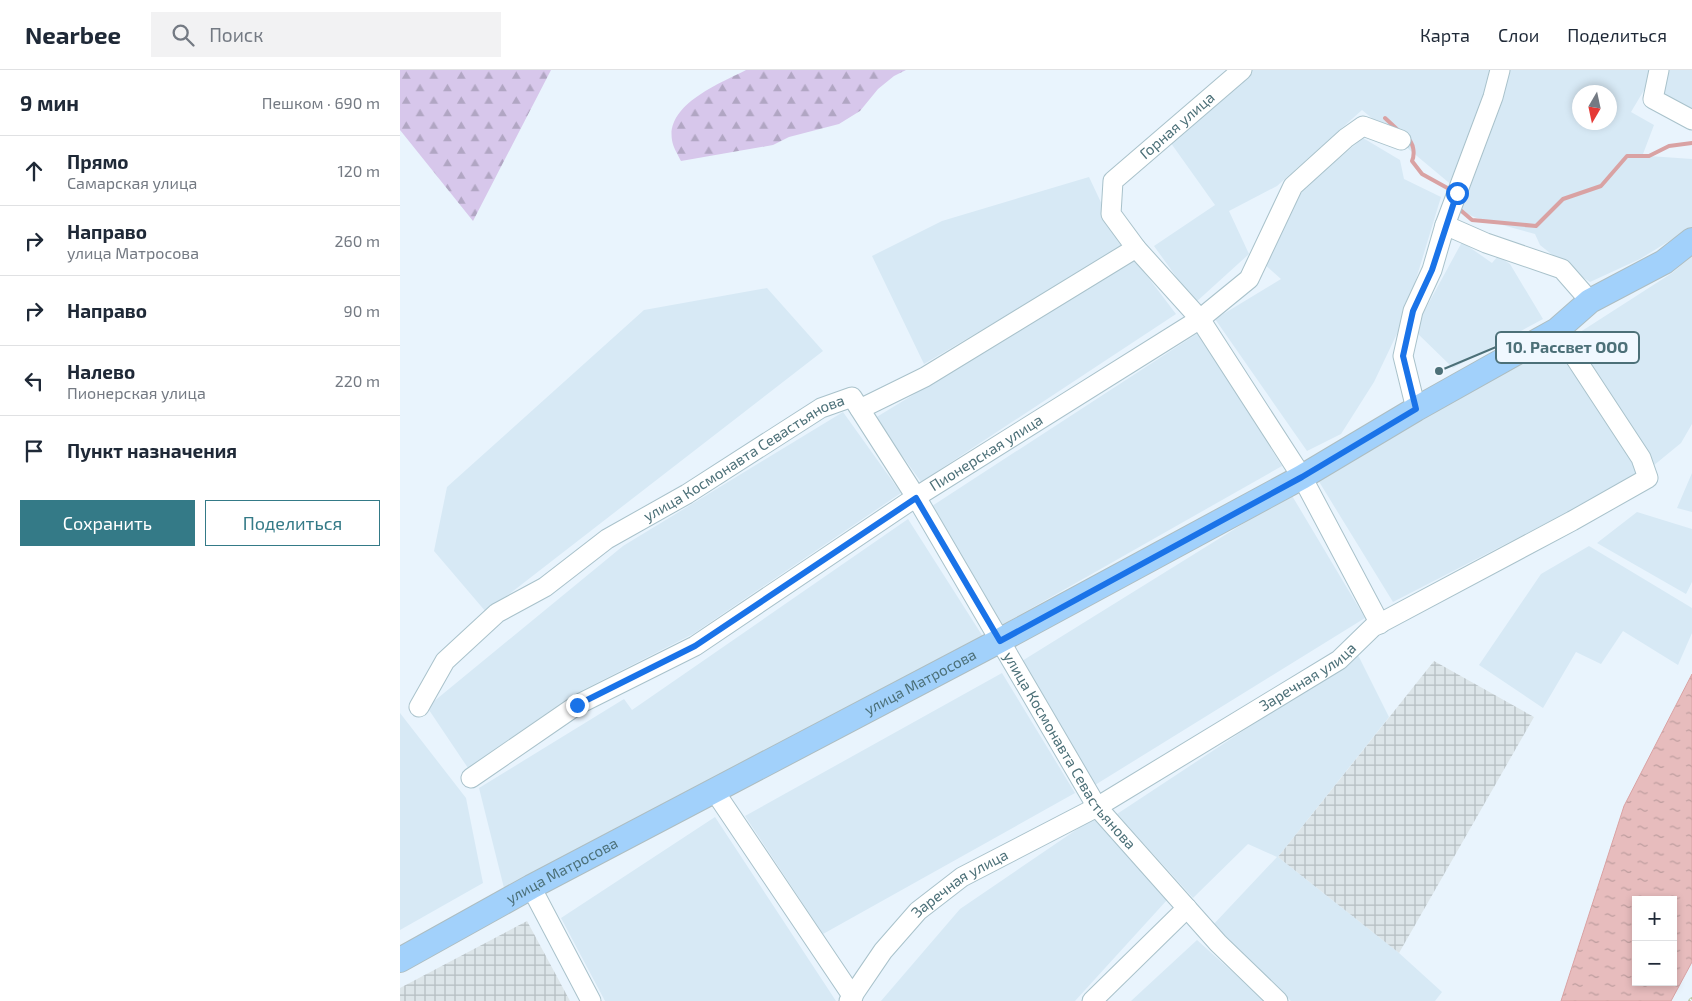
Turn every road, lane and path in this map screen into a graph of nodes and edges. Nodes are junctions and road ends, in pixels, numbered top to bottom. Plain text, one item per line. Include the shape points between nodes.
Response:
1 (1242, 70) edge
2 (1500, 70) edge
3 (1659, 70) edge
4 (1692, 120) edge
5 (1401, 140) dead end
6 (1445, 225) junction
7 (1692, 240) edge
8 (1136, 248) junction
9 (1590, 301) junction
10 (1200, 318) junction
11 (1557, 330) junction
12 (860, 409) junction
13 (1416, 409) junction
14 (1302, 477) junction
15 (916, 498) junction
16 (1380, 624) junction
17 (1000, 641) junction
18 (419, 707) dead end
19 (471, 778) dead end
20 (715, 792) junction
21 (1097, 807) junction
22 (531, 888) junction
23 (1187, 908) junction
24 (400, 960) edge
25 (851, 999) edge
26 (591, 1001) edge
27 (1092, 1001) edge
28 (1278, 1001) edge

1 - 8 street, Горная улица via 1113,181 1111,214
2 - 6 street via 1494,97
3 - 4 street via 1654,99
5 - 10 street, Пионерская улица via 1363,126 1346,138 1293,186 1249,279
6 - 9 street via 1562,269
6 - 13 street via 1432,270 1413,311 1403,356
7 - 9 main road, улица Матросова via 1664,262
8 - 10 street
8 - 12 street via 925,377
9 - 11 main road, улица Матросова
10 - 14 street
10 - 15 street, Пионерская улица
11 - 13 main road, улица Матросова
11 - 16 street, Заречная улица via 1641,458 1648,478
12 - 15 street, улица Космонавта Севастьянова
12 - 18 street, улица Космонавта Севастьянова via 852,397 821,408 687,494 607,539 545,588 497,614 445,661
13 - 14 main road, улица Матросова
14 - 16 street
14 - 17 main road, улица Матросова
15 - 17 street, улица Космонавта Севастьянова
15 - 19 street, Пионерская улица via 695,646 577,705
16 - 21 street, Заречная улица via 1339,660
17 - 20 main road, улица Матросова
17 - 21 street, улица Космонавта Севастьянова
20 - 22 main road, улица Матросова
20 - 25 street
21 - 23 street, улица Космонавта Севастьянова
21 - 25 street, Заречная улица via 962,878 918,911 883,951
22 - 24 main road, улица Матросова
22 - 26 street
23 - 27 street
23 - 28 street, улица Космонавта Севастьянова

